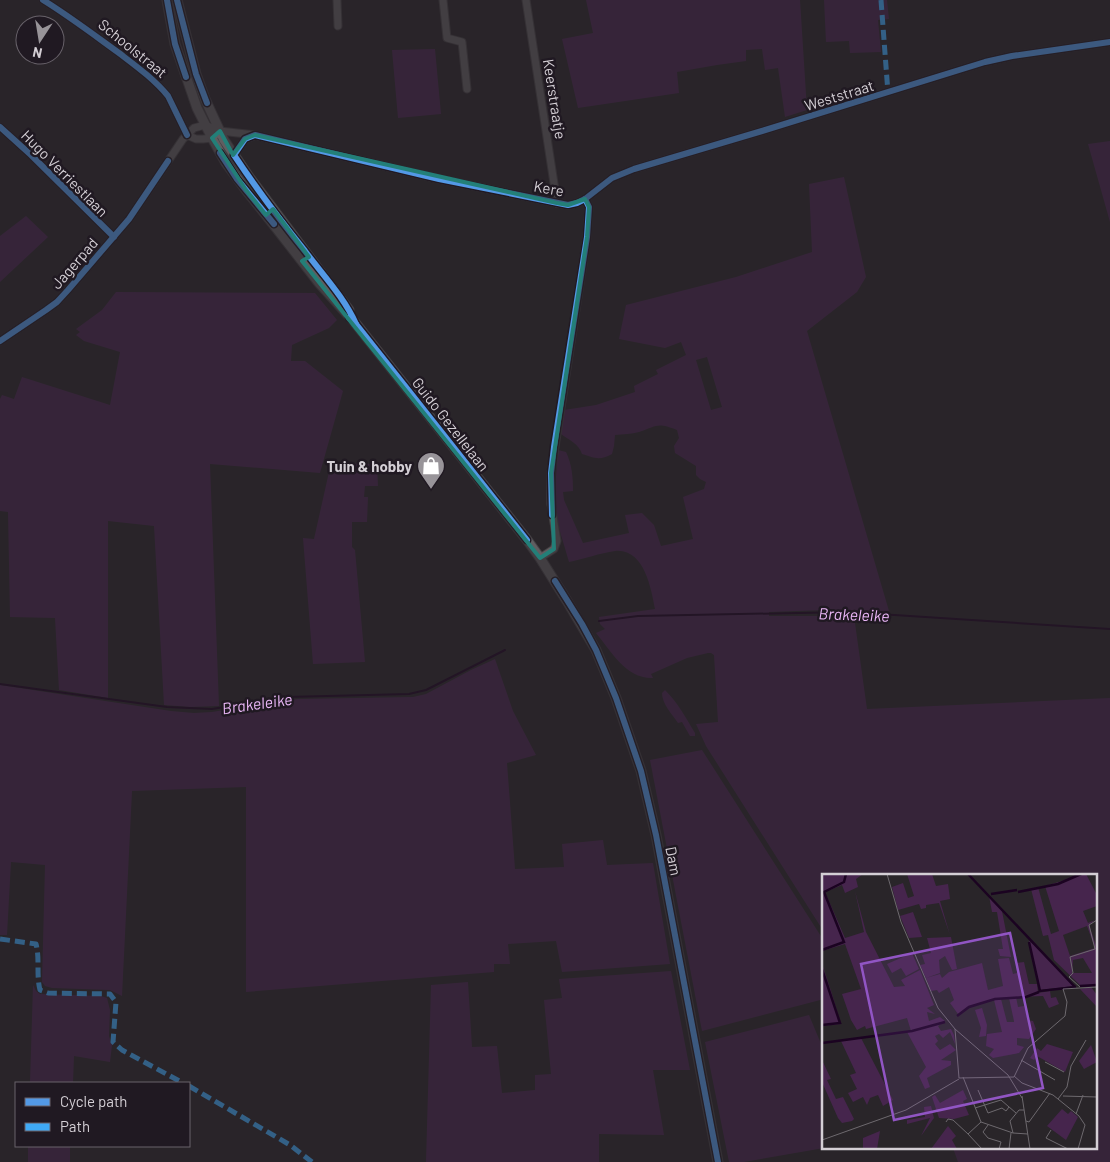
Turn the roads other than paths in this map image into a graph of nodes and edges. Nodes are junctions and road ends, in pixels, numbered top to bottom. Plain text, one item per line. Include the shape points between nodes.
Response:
1 (43, 0) edge
2 (167, 0) edge
3 (177, 0) edge
4 (337, 0) edge
5 (443, 0) edge
6 (526, 0) edge
7 (338, 26) dead end
8 (1110, 42) edge
9 (467, 89) dead end
10 (205, 125) junction
11 (0, 127) edge
12 (220, 131) junction
13 (187, 135) junction
14 (255, 135) junction
15 (212, 138) junction
16 (234, 154) junction
17 (585, 199) junction
18 (557, 203) junction
19 (269, 212) junction
20 (114, 237) junction
21 (0, 341) edge
22 (540, 558) junction
23 (718, 1162) edge

1 - 13 street, Schoolstraat via 144,72 168,96
2 - 10 main road, Guido Gezellelaan via 174,44
3 - 12 main road, Guido Gezellelaan via 196,74
4 - 7 street
5 - 9 street via 447,38 462,42
6 - 18 street, Keerstraatje
8 - 17 street, Weststraat via 985,62 634,169 612,178
10 - 12 street, Kere
10 - 13 street via 194,128
10 - 15 main road, Guido Gezellelaan
11 - 20 street, Hugo Verriestlaan
12 - 14 street, Kere
12 - 15 street
12 - 16 main road, Guido Gezellelaan
13 - 15 street via 196,139
13 - 20 street, Jagerpad
14 - 16 street via 245,139
14 - 18 street, Kere via 439,179
15 - 19 main road, Guido Gezellelaan via 237,179
16 - 19 main road, Guido Gezellelaan
17 - 18 street, Kere via 568,205
17 - 22 street, Kere via 589,207 587,238 551,473 552,515 557,541 554,549
19 - 22 main road, Guido Gezellelaan via 351,312 356,324
20 - 21 street, Jagerpad via 56,302
22 - 23 main road, Dam via 596,650 641,771

